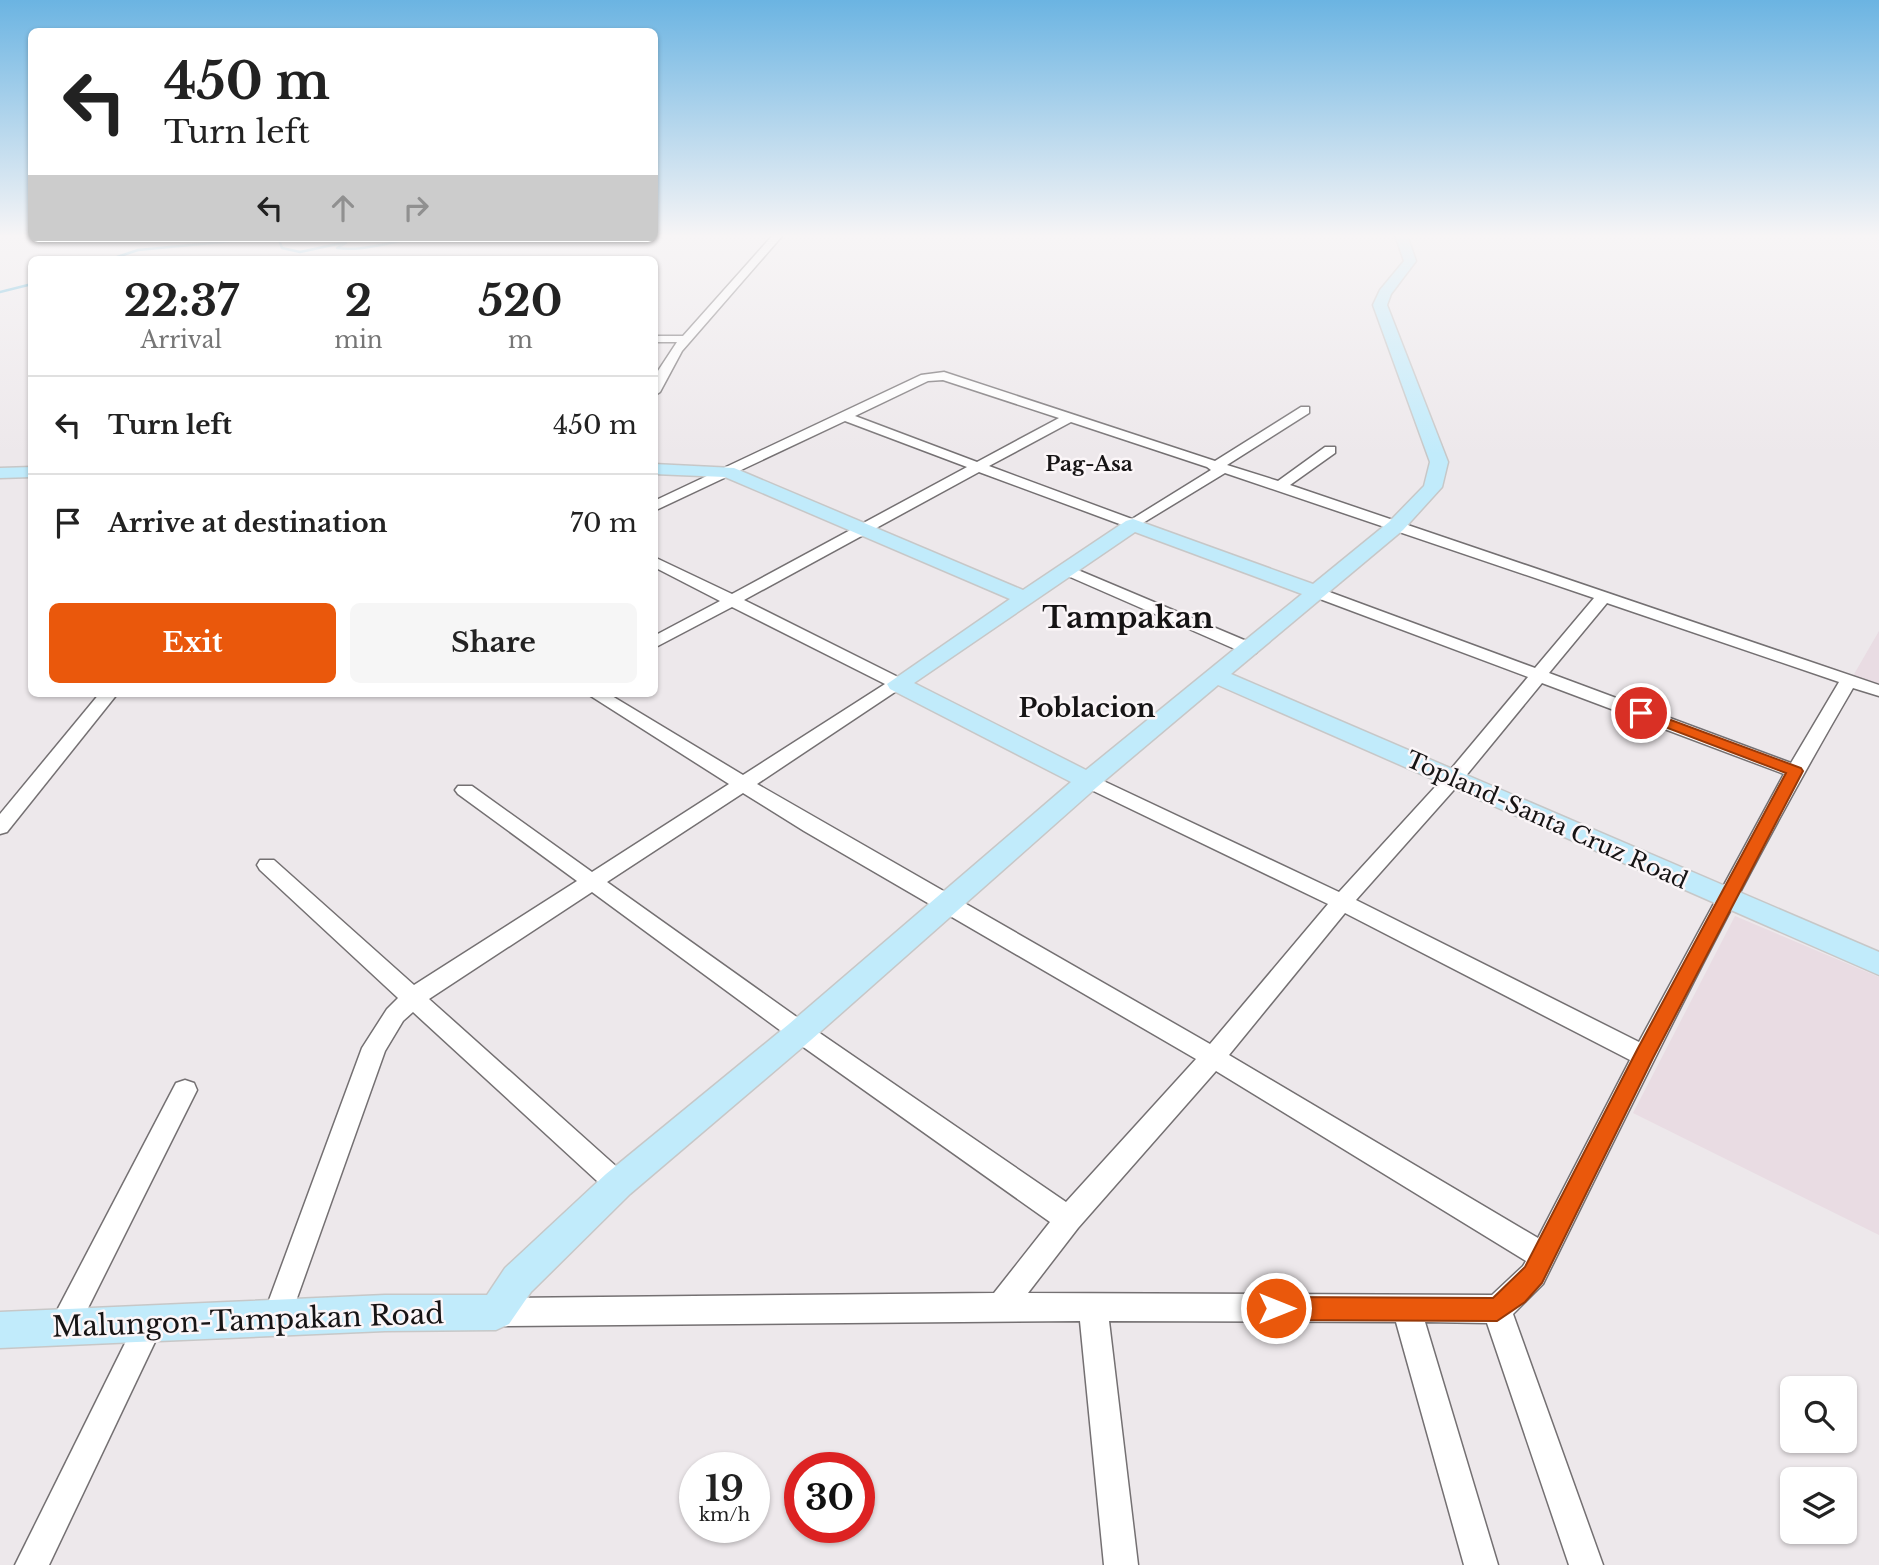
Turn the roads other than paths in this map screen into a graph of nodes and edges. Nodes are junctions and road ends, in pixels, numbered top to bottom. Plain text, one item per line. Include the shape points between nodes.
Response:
1 (712, 308) edge
2 (1381, 308) edge
3 (658, 339) edge
4 (684, 339) junction
5 (658, 383) edge
6 (1305, 410) dead end
7 (843, 416) junction
8 (1068, 418) junction
9 (1330, 450) dead end
10 (976, 466) junction
11 (1218, 468) junction
12 (658, 469) edge
13 (0, 472) edge
14 (28, 472) edge
15 (728, 472) junction
16 (1279, 487) junction
17 (658, 504) edge
18 (1133, 525) junction
19 (1396, 526) junction
20 (865, 529) junction
21 (658, 563) edge
22 (1066, 570) junction
23 (1318, 593) junction
24 (1604, 596) junction
25 (1025, 598) junction
26 (732, 600) junction
27 (658, 641) edge
28 (1250, 649) junction
29 (1539, 675) junction
30 (1216, 676) junction
31 (1849, 680) junction
32 (898, 684) junction
33 (1879, 691) edge
34 (107, 697) edge
35 (602, 697) edge
36 (1795, 771) junction
37 (1453, 779) junction
38 (1088, 781) junction
39 (742, 783) junction
40 (465, 790) dead end
41 (0, 827) edge
42 (267, 864) dead end
43 (591, 881) junction
44 (1728, 899) junction
45 (1342, 902) junction
46 (946, 906) junction
47 (1879, 964) edge
48 (414, 997) junction
49 (800, 1032) junction
50 (1644, 1056) junction
51 (1213, 1057) junction
52 (185, 1090) dead end
53 (618, 1184) junction
54 (1068, 1219) junction
55 (1544, 1256) junction
56 (1001, 1307) junction
57 (1093, 1308) junction
58 (1406, 1309) junction
59 (1497, 1309) junction
60 (496, 1312) junction
61 (276, 1319) junction
62 (149, 1325) junction
63 (63, 1328) junction
64 (0, 1330) edge
65 (32, 1565) edge
66 (1121, 1565) edge
67 (1480, 1565) edge
68 (1586, 1565) edge

1 - 4 street
2 - 19 main road via 1439,462 1433,487
3 - 4 street
4 - 5 street
6 - 11 street
7 - 8 street via 937,376
7 - 10 street
7 - 15 street
8 - 10 street
8 - 11 street
9 - 16 street
10 - 18 street
10 - 20 street
11 - 16 street
11 - 18 street
12 - 15 main road
13 - 14 main road
15 - 17 street
15 - 20 main road
16 - 19 street
18 - 22 main road
18 - 23 main road
19 - 23 main road
19 - 24 street
20 - 25 main road
20 - 26 street
21 - 26 street
22 - 25 main road
22 - 28 street
23 - 28 main road
23 - 29 street
24 - 29 street
24 - 31 street
25 - 32 main road
26 - 27 street
26 - 32 street
28 - 30 main road
29 - 36 street
29 - 37 street
30 - 37 main road, Topland-Santa Cruz Road
30 - 38 main road
31 - 33 street
31 - 36 street
32 - 38 main road
32 - 39 street
34 - 41 street
35 - 39 street
36 - 44 street
37 - 44 main road, Topland-Santa Cruz Road
37 - 45 street
38 - 45 street
38 - 46 main road
39 - 43 street
39 - 46 street
40 - 43 street
42 - 48 street
43 - 48 street
43 - 49 street
44 - 47 main road, Topland-Santa Cruz Road
44 - 50 street
45 - 50 street
45 - 51 street
46 - 49 main road
46 - 51 street
48 - 53 street
48 - 61 street via 395,1015 374,1048
49 - 53 main road
49 - 54 street
50 - 55 street
51 - 54 street
51 - 55 street
52 - 63 street
53 - 60 main road via 518,1280
54 - 56 street
55 - 59 street via 1533,1275
56 - 57 street
56 - 60 street
57 - 58 street
57 - 66 street
58 - 59 street
58 - 67 street
59 - 68 street
60 - 61 main road, Malungon-Tampakan Road
61 - 62 main road, Malungon-Tampakan Road
62 - 63 main road, Malungon-Tampakan Road
62 - 65 street
63 - 64 main road, Malungon-Tampakan Road

